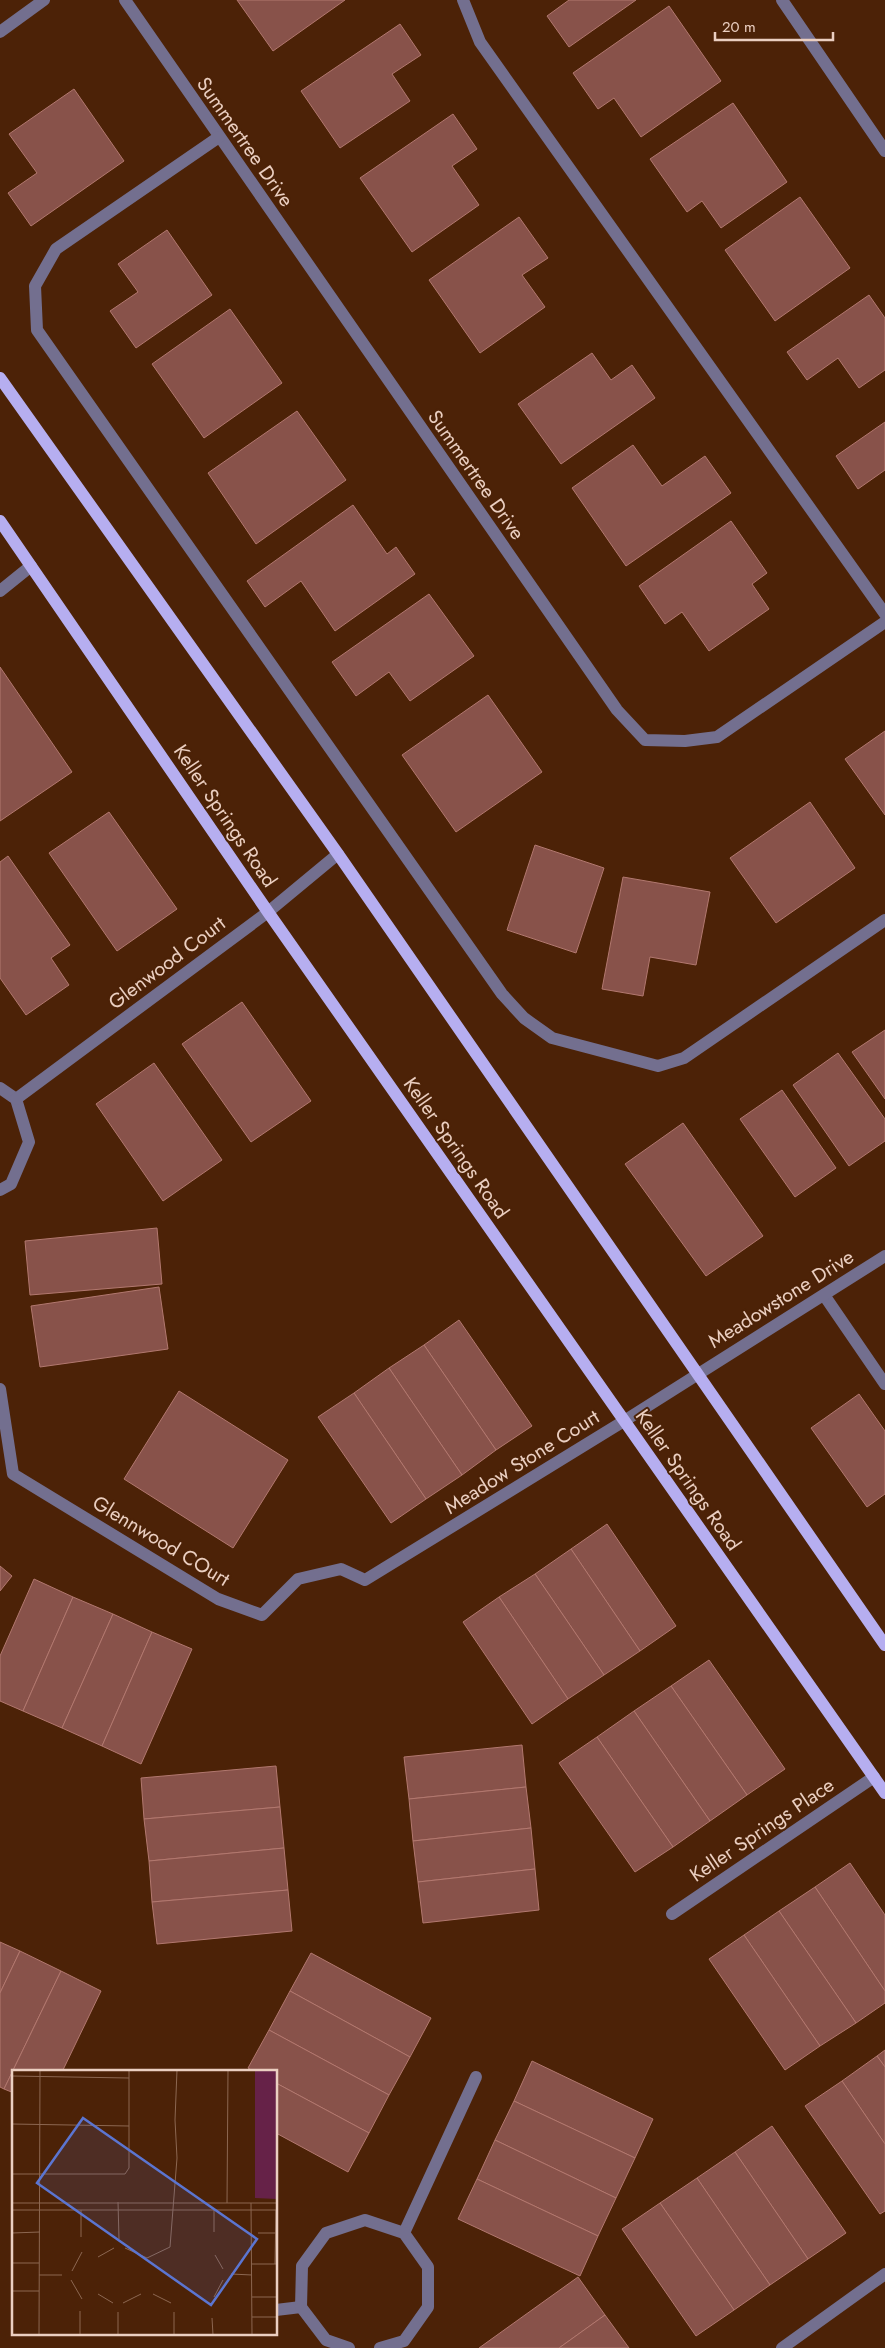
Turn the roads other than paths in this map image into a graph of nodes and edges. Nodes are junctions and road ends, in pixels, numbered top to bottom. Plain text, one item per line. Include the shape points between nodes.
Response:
1 (44, 0) edge
2 (125, 0) edge
3 (463, 0) edge
4 (782, 0) edge
5 (0, 32) edge
6 (219, 137) junction
7 (885, 151) edge
8 (0, 378) edge
9 (0, 521) edge
10 (31, 566) junction
11 (0, 591) edge
12 (885, 614) edge
13 (885, 622) edge
14 (338, 854) junction
15 (268, 912) junction
16 (885, 920) edge
17 (0, 1088) edge
18 (16, 1099) junction
19 (0, 1190) edge
20 (885, 1256) edge
21 (824, 1295) junction
22 (698, 1374) junction
23 (885, 1384) edge
24 (0, 1389) edge
25 (624, 1421) junction
26 (365, 1580) joint
27 (885, 1644) edge
28 (874, 1777) junction
29 (885, 1793) edge
30 (672, 1914) dead end
31 (476, 2078) dead end
32 (404, 2233) junction
33 (885, 2274) edge
34 (301, 2307) junction
35 (278, 2310) edge
36 (406, 2344) edge
37 (349, 2348) edge
38 (380, 2348) edge
39 (782, 2348) edge

1 - 5 street
2 - 6 street, Summertree Drive
3 - 12 street via 480,42
4 - 7 street
6 - 13 street, Summertree Drive via 616,710 645,740 685,741 717,737
6 - 16 street via 56,249 34,286 37,330 502,994 524,1018 552,1038 658,1066 684,1058
8 - 14 main road
9 - 10 main road, Keller Springs Road
10 - 11 street
10 - 15 main road, Keller Springs Road
14 - 15 street, Glenwood Court
14 - 22 main road
15 - 18 street, Glenwood Court
15 - 25 main road, Keller Springs Road
17 - 18 street
18 - 19 street via 29,1142 11,1184
20 - 21 street, Meadowstone Drive
21 - 22 street, Meadowstone Drive
21 - 23 street
22 - 25 street, Meadow Stone Court
22 - 27 main road
24 - 26 street, Glennwood COurt via 14,1474 218,1599 262,1615 298,1579 341,1569
25 - 26 street, Meadow Stone Court
25 - 28 main road, Keller Springs Road
28 - 29 main road, Keller Springs Road
28 - 30 street, Keller Springs Place
31 - 32 street
32 - 34 street via 365,2220 326,2233 302,2266
32 - 36 street via 428,2266 428,2307
33 - 39 street
34 - 35 street
34 - 37 street via 326,2340
36 - 38 street

